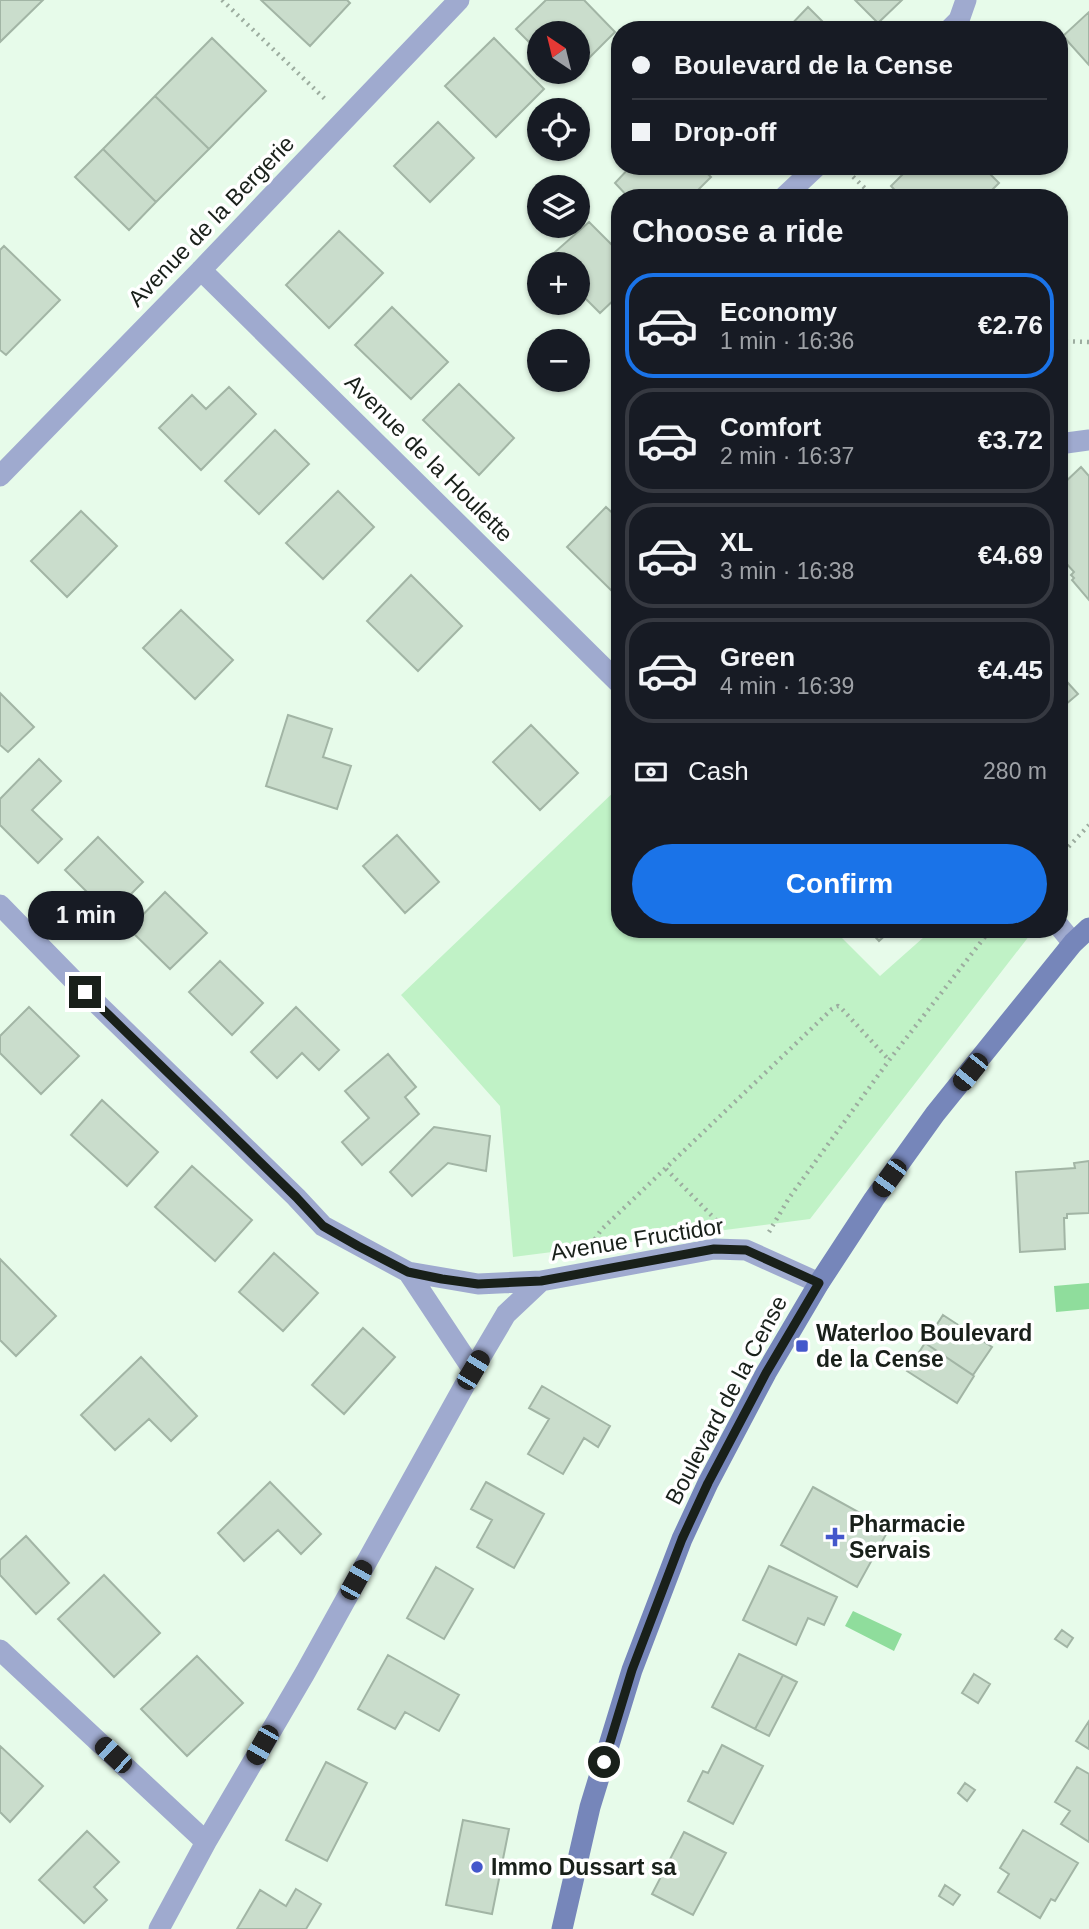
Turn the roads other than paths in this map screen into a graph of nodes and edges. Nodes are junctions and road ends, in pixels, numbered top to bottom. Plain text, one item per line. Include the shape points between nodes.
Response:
1 (459, 0) edge
2 (966, 0) edge
3 (958, 21) edge
4 (807, 175) edge
5 (793, 189) edge
6 (201, 270) junction
7 (1089, 440) edge
8 (1068, 443) edge
9 (0, 476) edge
10 (611, 675) edge
11 (0, 905) edge
12 (1089, 928) edge
13 (1068, 937) edge
14 (1073, 943) junction
15 (408, 1272) junction
16 (541, 1281) junction
17 (819, 1283) junction
18 (473, 1370) junction
19 (0, 1650) edge
20 (206, 1842) junction
21 (159, 1929) edge
22 (562, 1929) edge

1 - 6 street, Avenue de la Bergerie
2 - 3 street
4 - 5 street
6 - 9 street, Avenue de la Bergerie
6 - 10 street, Avenue de la Houlette
7 - 8 street
11 - 15 street via 323,1226
12 - 14 main road, Boulevard de la Cense
13 - 14 street
14 - 17 main road, Boulevard de la Cense via 935,1114
15 - 16 street, Avenue Fructidor via 478,1284
15 - 18 street
16 - 17 street, Avenue Fructidor via 714,1249 751,1252
16 - 18 street, Avenue Fructidor via 506,1314
17 - 22 main road, Boulevard de la Cense via 766,1373 682,1539 632,1670 590,1807
18 - 20 street, Avenue Fructidor
19 - 20 street
20 - 21 street, Avenue Fructidor

